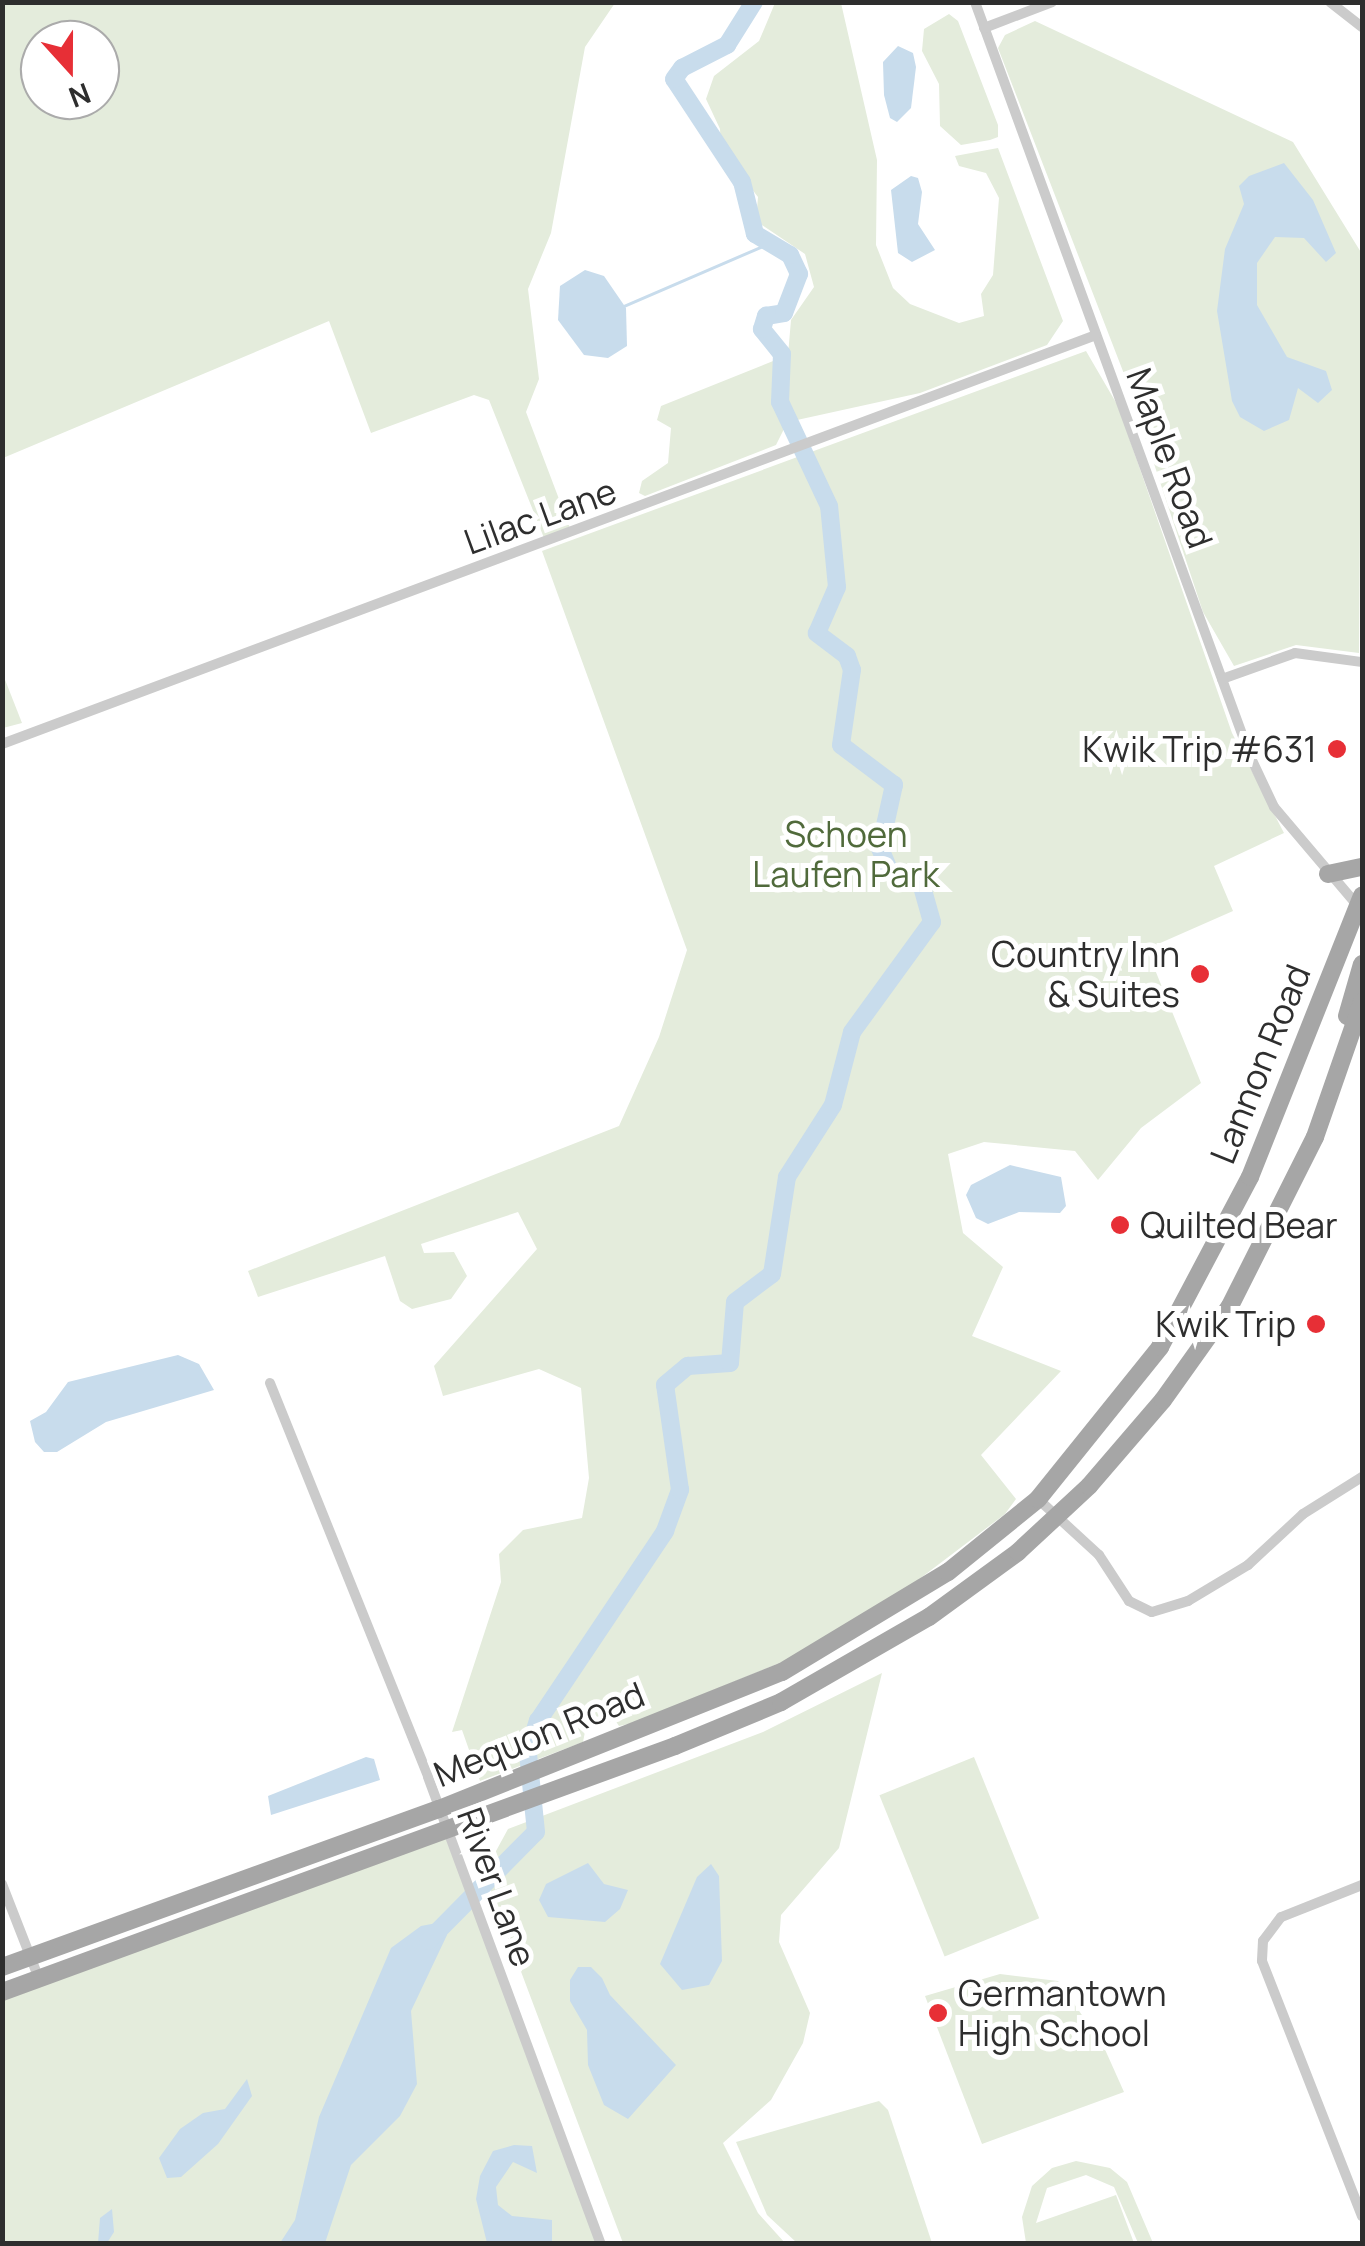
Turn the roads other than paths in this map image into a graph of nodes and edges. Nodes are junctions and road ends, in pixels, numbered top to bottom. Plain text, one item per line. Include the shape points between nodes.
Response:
1 (975, 2) edge
2 (1052, 2) edge
3 (1330, 2) edge
4 (1362, 27) edge
5 (984, 28) junction
6 (1096, 335) junction
7 (1362, 662) edge
8 (1222, 679) junction
9 (2, 744) edge
10 (1362, 866) edge
11 (1328, 874) junction
12 (1361, 908) edge
13 (1362, 928) edge
14 (1362, 964) edge
15 (1361, 1009) edge
16 (1344, 1056) junction
17 (270, 1384) dead end
18 (1362, 1477) edge
19 (1038, 1499) junction
20 (1058, 1515) junction
21 (439, 1809) junction
22 (446, 1834) junction
23 (250, 1877) junction
24 (2, 1884) edge
25 (1362, 1885) edge
26 (259, 1900) junction
27 (30, 1957) junction
28 (2, 1967) edge
29 (38, 1979) junction
30 (2, 1992) edge
31 (1362, 2216) edge
32 (601, 2244) edge

1 - 5 street, Maple Road
2 - 5 street
3 - 4 street
5 - 6 street, Maple Road
6 - 8 street, Maple Road
6 - 9 street, Lilac Lane
7 - 8 street via 1295,653
8 - 11 street, Maple Road via 1274,807
10 - 11 main road
11 - 12 street, Maple Road
12 - 13 main road
12 - 19 main road, Lannon Road via 1207,1268 1160,1346
14 - 16 main road via 1344,1028
15 - 16 main road, Lannon Road
16 - 20 main road, Lannon Road via 1278,1221 1230,1306 1163,1400
17 - 21 street, River Lane
18 - 20 street via 1304,1514 1248,1565 1188,1601 1152,1612 1129,1601 1099,1555
19 - 20 street
19 - 21 main road, Mequon Road via 948,1572 856,1634 782,1672
20 - 22 main road, Mequon Road via 1018,1552 865,1659 781,1702
21 - 22 street, River Lane
21 - 23 main road, Mequon Road
22 - 26 main road, Mequon Road
22 - 32 street, River Lane
23 - 26 main road
23 - 27 main road, Mequon Road
24 - 27 street
25 - 31 street via 1281,1917 1263,1941 1262,1961
26 - 29 main road, Mequon Road
27 - 28 main road, Mequon Road
27 - 29 street
29 - 30 main road, Mequon Road

